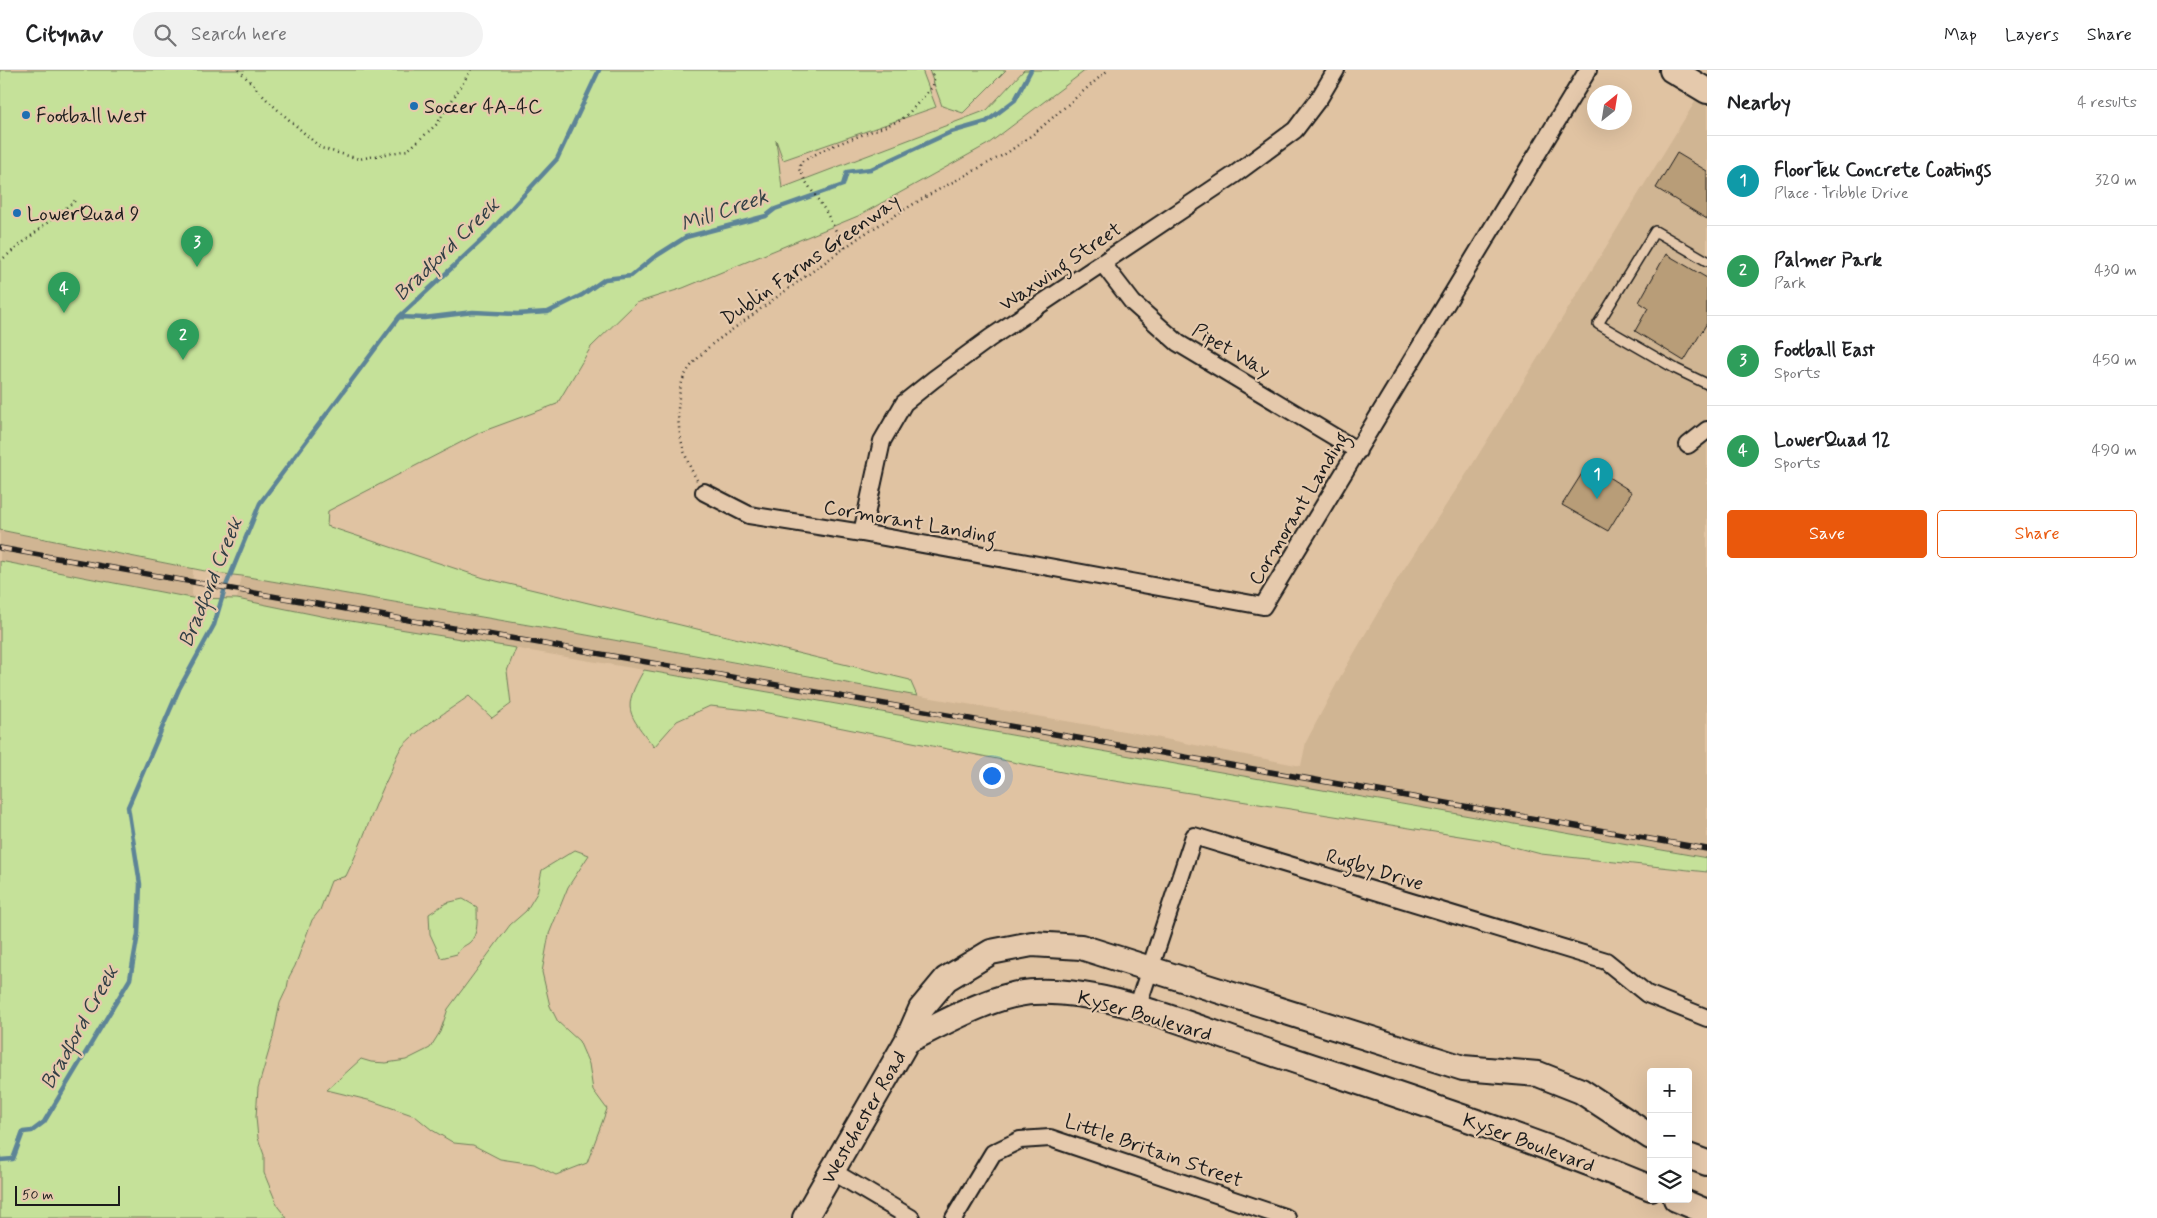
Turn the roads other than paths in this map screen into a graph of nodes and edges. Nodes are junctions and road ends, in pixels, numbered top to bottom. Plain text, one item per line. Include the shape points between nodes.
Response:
1 (1336, 70) edge
2 (1588, 70) edge
3 (1672, 70) edge
4 (1707, 91) edge
5 (1707, 261) edge
6 (1103, 264) junction
7 (1707, 384) edge
8 (1707, 430) edge
9 (1688, 445) dead end
10 (1358, 451) junction
11 (704, 492) road end
12 (862, 533) junction
13 (1151, 969) junction
14 (1137, 1008) junction
15 (1707, 1018) edge
16 (907, 1041) junction
17 (1647, 1134) edge
18 (1692, 1158) edge
19 (1707, 1164) edge
20 (832, 1171) junction
21 (1647, 1186) edge
22 (1686, 1203) edge
23 (1707, 1212) edge
24 (805, 1218) edge
25 (911, 1218) edge
26 (954, 1218) edge
27 (1288, 1218) edge

1 - 6 street, Waxwing Street via 1295,130
2 - 10 street, Cormorant Landing
3 - 4 street
5 - 7 lane via 1655,231 1598,324
6 - 10 street, Pipet Way via 1133,304 1178,342
6 - 12 street, Waxwing Street via 990,338 904,404 882,441
8 - 9 street
10 - 12 street, Cormorant Landing via 1263,606
11 - 12 street, Cormorant Landing via 749,515
13 - 14 street, Rugby Drive
13 - 15 street, Rugby Drive via 1194,836 1606,961 1647,994
13 - 16 street via 1081,947 1032,944 991,952 946,979 921,1009
13 - 17 street via 1463,1068 1538,1074 1581,1091
14 - 16 street, Kyser Boulevard via 1084,994 1033,992 989,1002
14 - 21 street, Kyser Boulevard via 1443,1110
16 - 20 street, Westchester Road
18 - 19 street
20 - 24 street, Westchester Road
20 - 25 street
22 - 23 street
26 - 27 street, Little Britain Street via 993,1153 1020,1140 1050,1138

